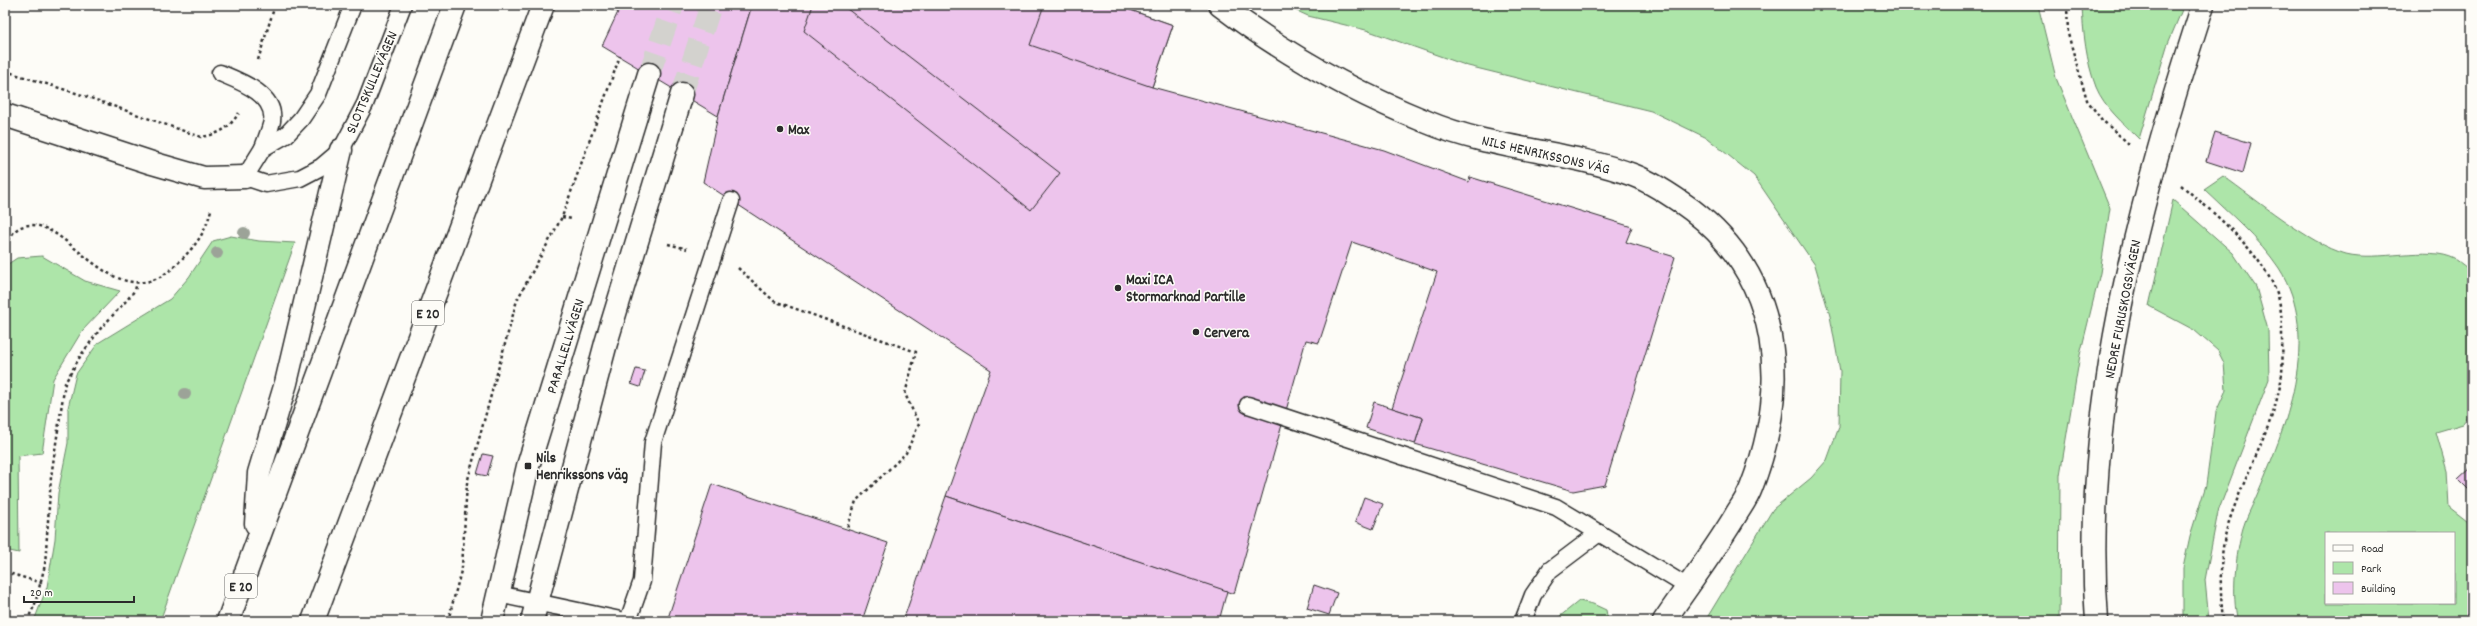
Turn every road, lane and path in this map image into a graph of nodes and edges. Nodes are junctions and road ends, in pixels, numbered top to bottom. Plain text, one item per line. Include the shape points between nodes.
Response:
1 (276, 5) edge
2 (353, 5) edge
3 (403, 5) edge
4 (456, 5) edge
5 (543, 5) edge
6 (1220, 5) edge
7 (2067, 5) edge
8 (2203, 5) edge
9 (620, 56) dead end
10 (5, 71) edge
11 (220, 73) dead end
12 (649, 74) tunnel mouth
13 (251, 88) junction
14 (682, 94) tunnel mouth
15 (5, 115) edge
16 (2132, 147) dead end
17 (263, 148) junction
18 (341, 150) junction
19 (245, 177) junction
20 (2181, 185) dead end
21 (731, 201) dead end
22 (211, 210) dead end
23 (562, 217) junction
24 (601, 226) junction
25 (638, 236) junction
26 (5, 245) edge
27 (713, 257) junction
28 (136, 283) junction
29 (1248, 405) dead end
30 (847, 529) dead end
31 (1599, 533) junction
32 (254, 551) junction
33 (5, 572) edge
34 (42, 583) junction
35 (1688, 587) junction
36 (498, 594) junction
37 (535, 612) edge
38 (27, 621) edge
39 (228, 621) edge
40 (313, 621) edge
41 (448, 621) edge
42 (492, 621) edge
43 (627, 621) edge
44 (1523, 621) edge
45 (1664, 621) edge
46 (2097, 621) edge
47 (2223, 621) edge

1 - 13 path
2 - 17 lane via 318,94 286,135
3 - 18 lane, SLOTTSKULLEVÄGEN via 365,104
4 - 32 main road, E 20
5 - 40 main road, E 20
6 - 35 main road, NILS HENRIKSSONS VÄG via 1300,60 1428,123 1492,143 1594,162 1636,176 1674,196 1709,224 1740,261 1762,301 1774,354 1775,396 1767,443 1750,491
7 - 16 path via 2068,34 2087,100 2102,120
8 - 46 main road, NEDRE FURUSKOGSVÄGEN via 2174,94 2146,196 2121,304 2105,399 2097,470 2094,536
9 - 23 path
10 - 13 path via 201,137 217,135 229,128
11 - 13 lane
12 - 24 main road, PARALLELLVÄGEN
13 - 17 lane via 266,99 271,110 272,120
14 - 25 main road
15 - 19 main road, SLOTTSKULLEVÄGEN via 204,178
17 - 19 lane
18 - 19 lane, SLOTTSKULLEVÄGEN via 321,167 300,178 266,184
18 - 32 main road via 286,383 259,472
20 - 47 path via 2225,223 2251,252 2274,285 2282,317 2281,384 2274,410 2240,489 2227,530 2220,580
21 - 27 lane
22 - 28 path via 206,229 172,269 154,280
23 - 24 path
23 - 41 path via 517,300 484,415 467,484 462,567
24 - 36 main road, PARALLELLVÄGEN via 528,466
25 - 27 path
25 - 37 main road via 604,351
26 - 28 path via 17,229 27,225 40,227 68,242 107,273
27 - 30 path via 735,266 774,301 916,352 905,394 920,424 906,452 856,501
27 - 43 lane via 653,442 642,581
28 - 34 path via 135,290 81,355 66,383 52,477
29 - 31 lane via 1556,507
31 - 35 lane
31 - 44 lane via 1550,570 1533,595
32 - 39 main road, E 20
33 - 34 path
34 - 38 path
35 - 45 main road, NILS HENRIKSSONS VÄG
36 - 37 lane
36 - 42 main road, PARALLELLVÄGEN
37 - 43 lane

